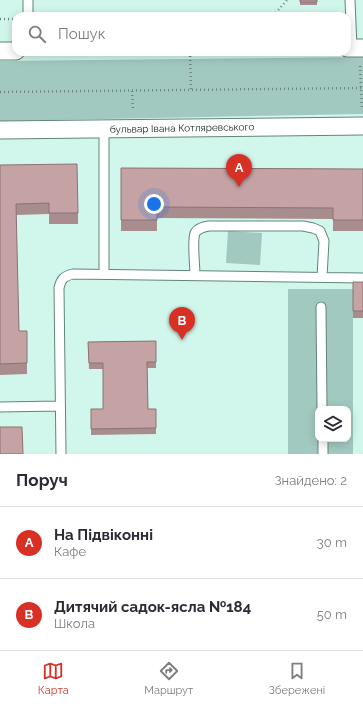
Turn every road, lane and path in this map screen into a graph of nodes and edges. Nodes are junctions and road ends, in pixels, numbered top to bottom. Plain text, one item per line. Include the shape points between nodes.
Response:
1 (28, 0) edge
2 (287, 0) edge
3 (350, 0) edge
4 (28, 12) edge
5 (276, 12) edge
6 (12, 18) edge
7 (0, 19) edge
8 (355, 48) edge
9 (0, 51) edge
10 (12, 51) edge
11 (190, 56) edge
12 (362, 88) edge
13 (191, 90) junction
14 (0, 92) edge
15 (363, 126) edge
16 (104, 129) junction
17 (0, 130) edge
18 (104, 274) junction
19 (195, 275) junction
20 (322, 277) junction
21 (363, 278) edge
22 (321, 307) dead end
23 (60, 406) junction
24 (322, 406) edge
25 (0, 407) edge
26 (323, 442) edge
27 (61, 454) edge
28 (323, 454) edge

1 - 4 lane
2 - 5 path
3 - 8 lane
6 - 7 path
8 - 12 path
9 - 10 street
11 - 13 path
12 - 13 path
12 - 15 path
13 - 14 path
15 - 16 street, бульвар Івана Котляревського
16 - 17 street, бульвар Івана Котляревського
16 - 18 lane
18 - 19 lane
18 - 23 lane via 73,274 61,280
19 - 20 lane
19 - 20 lane via 194,240 195,233 200,227 303,226 320,231 324,241
20 - 21 lane
22 - 24 lane
23 - 25 lane
23 - 27 lane
26 - 28 lane

